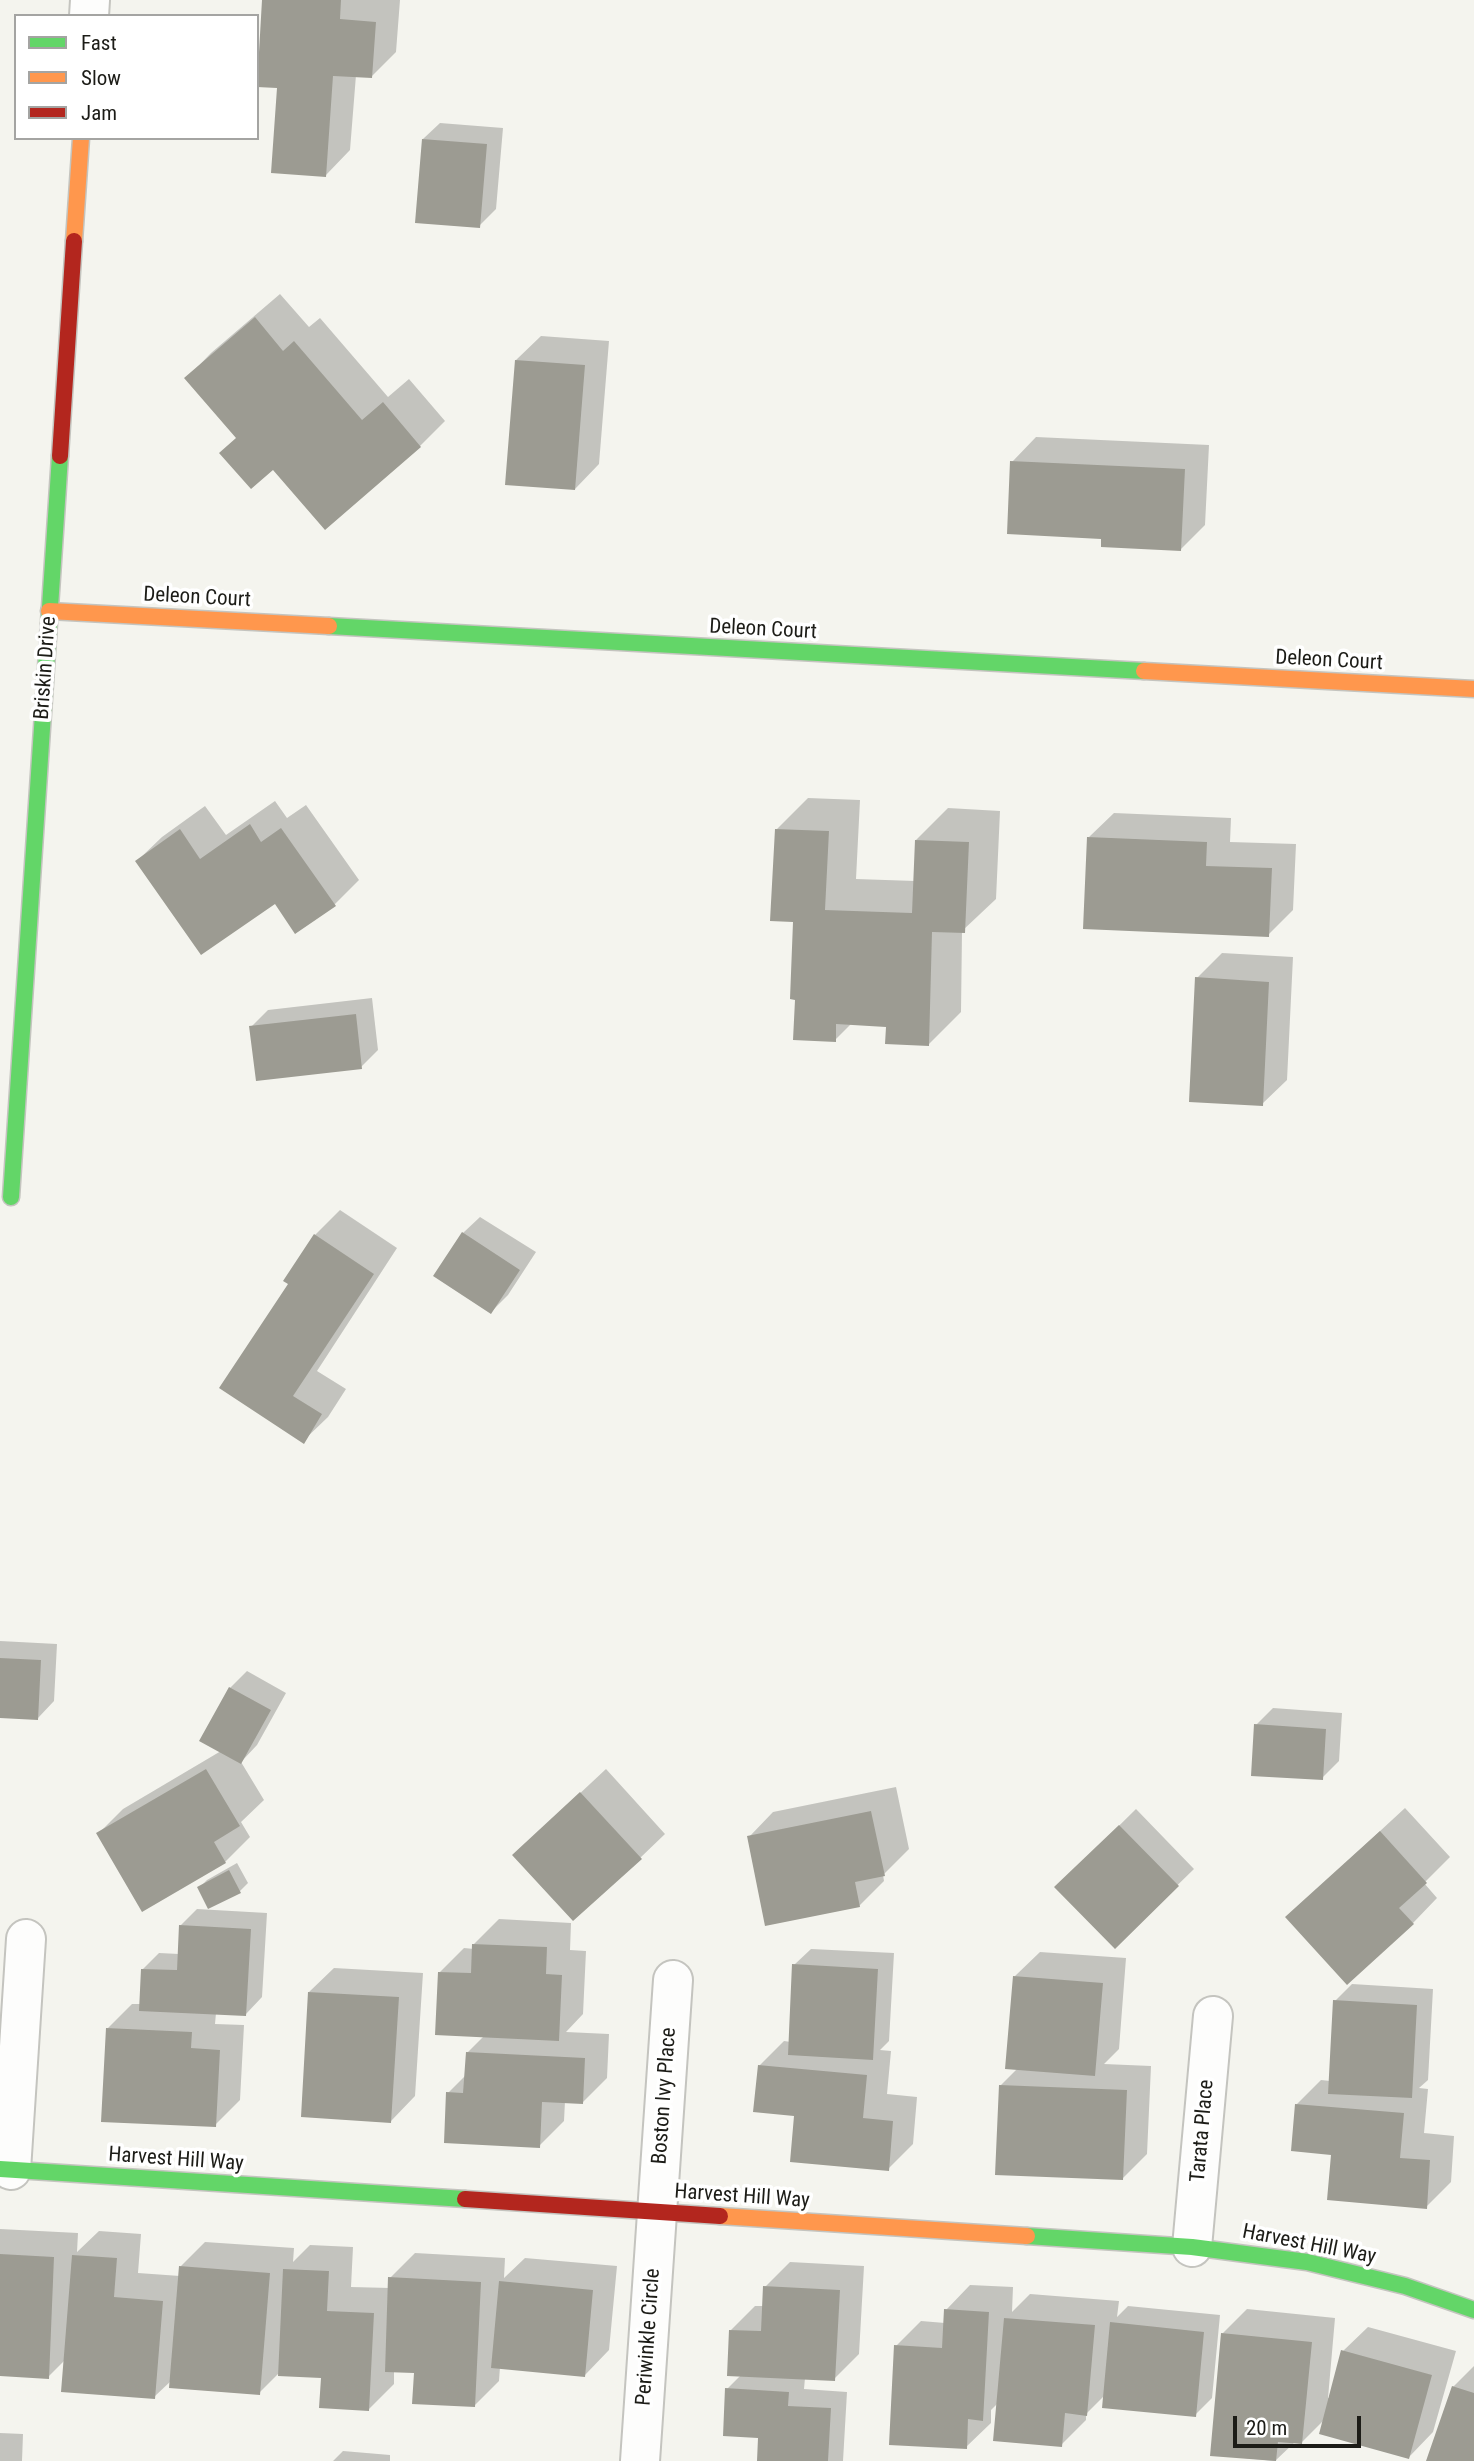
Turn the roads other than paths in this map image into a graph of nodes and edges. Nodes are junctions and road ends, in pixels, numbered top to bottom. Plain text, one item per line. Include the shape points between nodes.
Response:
1 (81, 140) edge
2 (49, 611) junction
3 (1474, 690) edge
4 (11, 1197) dead end
5 (26, 1939) dead end
6 (673, 1980) dead end
7 (1213, 2016) dead end
8 (5, 2170) edge
9 (657, 2212) junction
10 (1192, 2247) junction
11 (1474, 2310) edge
12 (640, 2461) edge

1 - 2 street, Briskin Drive
2 - 3 street, Deleon Court
2 - 4 street, Briskin Drive
5 - 8 street
6 - 9 street, Boston Ivy Place
7 - 10 street, Tarata Place
8 - 9 street, Harvest Hill Way
9 - 10 street, Harvest Hill Way
9 - 12 street, Periwinkle Circle
10 - 11 street, Harvest Hill Way via 1307,2262 1405,2286

